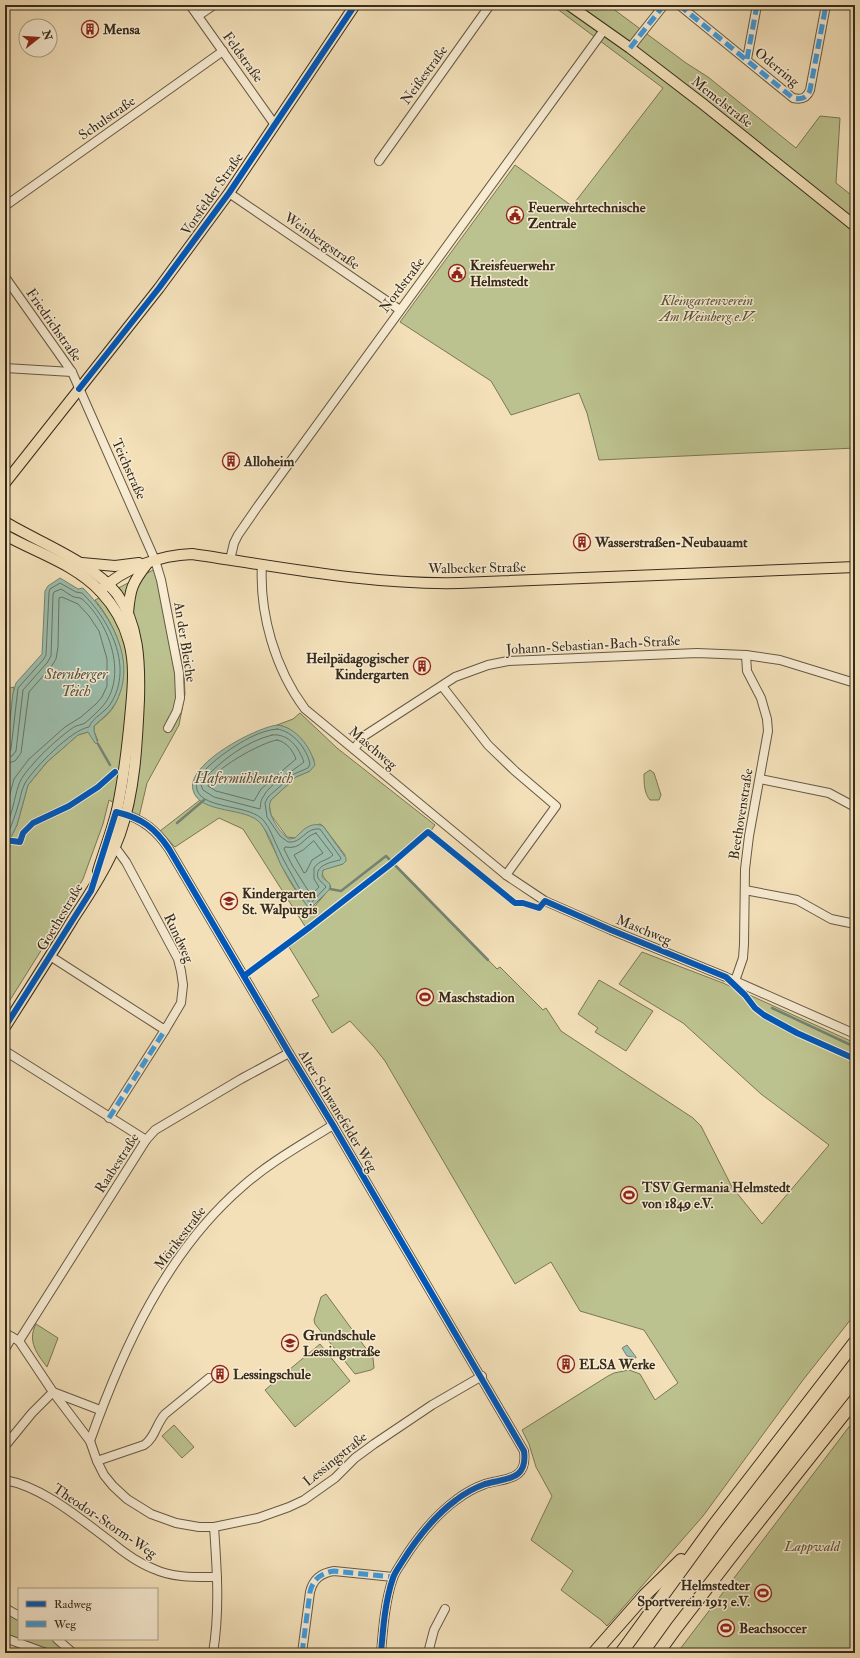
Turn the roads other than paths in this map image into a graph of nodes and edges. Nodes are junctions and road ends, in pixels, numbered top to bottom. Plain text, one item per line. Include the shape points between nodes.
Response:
1 (190, 5) edge
2 (214, 5) edge
3 (354, 5) edge
4 (490, 5) edge
5 (569, 5) edge
6 (664, 5) edge
7 (679, 5) edge
8 (758, 5) edge
9 (826, 5) edge
10 (198, 16) junction
11 (604, 30) junction
12 (630, 48) junction
13 (223, 51) junction
14 (747, 59) junction
15 (275, 124) junction
16 (380, 161) dead end
17 (229, 193) junction
18 (5, 206) edge
19 (855, 226) edge
20 (5, 277) edge
21 (400, 310) junction
22 (5, 368) edge
23 (72, 372) junction
24 (79, 389) junction
25 (5, 483) edge
26 (5, 522) edge
27 (5, 535) edge
28 (230, 560) junction
29 (152, 561) junction
30 (81, 563) junction
31 (262, 564) junction
32 (855, 567) edge
33 (104, 587) junction
34 (128, 613) junction
35 (746, 655) junction
36 (855, 683) edge
37 (442, 686) junction
38 (168, 728) dead end
39 (354, 749) junction
40 (760, 779) junction
41 (855, 807) edge
42 (121, 813) junction
43 (115, 847) junction
44 (506, 875) junction
45 (745, 890) junction
46 (91, 891) junction
47 (855, 924) edge
48 (50, 956) junction
49 (735, 981) junction
50 (5, 1027) edge
51 (165, 1030) junction
52 (855, 1034) edge
53 (5, 1051) edge
54 (289, 1053) junction
55 (109, 1118) junction
56 (334, 1125) junction
57 (146, 1140) junction
58 (5, 1333) edge
59 (16, 1339) junction
60 (855, 1342) edge
61 (5, 1349) edge
62 (482, 1376) junction
63 (209, 1378) dead end
64 (53, 1392) junction
65 (855, 1400) edge
66 (100, 1410) junction
67 (90, 1441) junction
68 (5, 1446) edge
69 (97, 1461) junction
70 (5, 1480) edge
71 (214, 1527) junction
72 (706, 1536) junction
73 (217, 1577) junction
74 (393, 1577) junction
75 (5, 1608) edge
76 (445, 1609) dead end
77 (18, 1615) edge
78 (5, 1638) edge
79 (58, 1640) edge
80 (46, 1653) edge
81 (73, 1653) edge
82 (213, 1653) edge
83 (302, 1653) edge
84 (381, 1653) edge
85 (428, 1653) edge
86 (594, 1653) edge
87 (620, 1653) edge
88 (658, 1653) edge

1 - 10 street, Feldstraße
2 - 10 street
3 - 15 main road, Vorsfelder Straße
4 - 16 street, Neißestraße
5 - 11 main road, Memelstraße
6 - 12 street
7 - 14 street, Oderring
8 - 14 street
9 - 14 street, Oderring via 810,90 806,97 793,98
10 - 13 street, Feldstraße
11 - 12 main road, Memelstraße
11 - 21 street, Nordstraße
12 - 19 main road, Memelstraße
13 - 15 street, Feldstraße
13 - 18 street, Schulstraße
15 - 17 main road, Vorsfelder Straße
17 - 21 street, Weinbergstraße
17 - 24 main road, Vorsfelder Straße via 155,293
20 - 23 street, Friedrichstraße
21 - 28 street, Nordstraße via 238,534
22 - 23 street
23 - 24 street, Friedrichstraße
24 - 25 main road, Vorsfelder Straße
24 - 29 street, Teichstraße
26 - 30 main road
27 - 33 main road via 58,560 87,580
28 - 29 main road, Walbecker Straße via 186,554
28 - 31 main road, Walbecker Straße
29 - 30 main road via 115,566
29 - 33 main road, Walbecker Straße via 126,572
29 - 34 main road via 140,574 130,592
29 - 38 street, An der Bleiche via 163,592 179,673 180,698 177,711
30 - 33 main road
31 - 32 main road, Walbecker Straße via 408,583
31 - 39 street, Maschweg via 261,585 265,611 287,682 305,709
33 - 34 main road, Goethestraße via 117,594
33 - 42 main road, Goethestraße via 122,621 132,657 130,719
34 - 42 main road, Goethestraße via 136,636 140,684 134,770
35 - 36 street, Johann-Sebastian-Bach-Straße via 780,660
35 - 37 street, Johann-Sebastian-Bach-Straße via 697,653 508,661 455,677
35 - 40 street, Beethovenstraße via 747,671 761,698 767,719 768,731
37 - 39 street, Johann-Sebastian-Bach-Straße via 364,736
37 - 44 street via 488,744 556,806
39 - 44 street, Maschweg
40 - 41 street via 829,793
40 - 45 street, Beethovenstraße via 749,836
42 - 43 main road, Goethestraße
42 - 46 main road, Goethestraße
42 - 54 street, Alter Schwanefelder Weg via 149,825 164,841
43 - 46 main road, Goethestraße
43 - 51 street, Rundweg via 126,862 178,959 183,985 181,1003
44 - 49 street, Maschweg via 545,901
45 - 47 street via 797,900 831,920
45 - 49 street, Beethovenstraße via 744,951
46 - 48 main road, Goethestraße
48 - 50 main road, Goethestraße
48 - 51 street
49 - 52 street, Maschweg
51 - 55 street, Rundweg
53 - 55 street
54 - 56 street, Alter Schwanefelder Weg
54 - 57 street, Raabestraße via 155,1130
55 - 57 street
56 - 62 street, Alter Schwanefelder Weg
56 - 66 street, Mörikestraße via 257,1174 232,1195 208,1221 188,1246 146,1310
57 - 59 street, Raabestraße
58 - 59 street
59 - 61 street, Raabestraße
59 - 64 street, Lessingstraße
60 - 72 highway
62 - 71 street, Lessingstraße via 432,1405 374,1444 326,1485 304,1500 258,1518
62 - 74 street, Alter Schwanefelder Weg via 521,1443 525,1465 519,1474 476,1487 441,1511 410,1550
63 - 69 street via 165,1414 149,1442
64 - 66 street
64 - 67 street, Lessingstraße
64 - 68 street
65 - 88 highway
66 - 67 street, Mörikestraße
67 - 69 street, Lessingstraße
69 - 71 street, Lessingstraße via 113,1486 146,1512 176,1523
70 - 73 street, Theodor-Storm-Weg via 43,1494 123,1551 154,1569 181,1575
71 - 73 street
72 - 86 highway via 644,1595
72 - 87 highway
73 - 82 street via 217,1619
74 - 83 street via 334,1571 317,1577 310,1592
74 - 84 street
75 - 77 street
76 - 85 street via 434,1630
78 - 80 street
79 - 81 street

